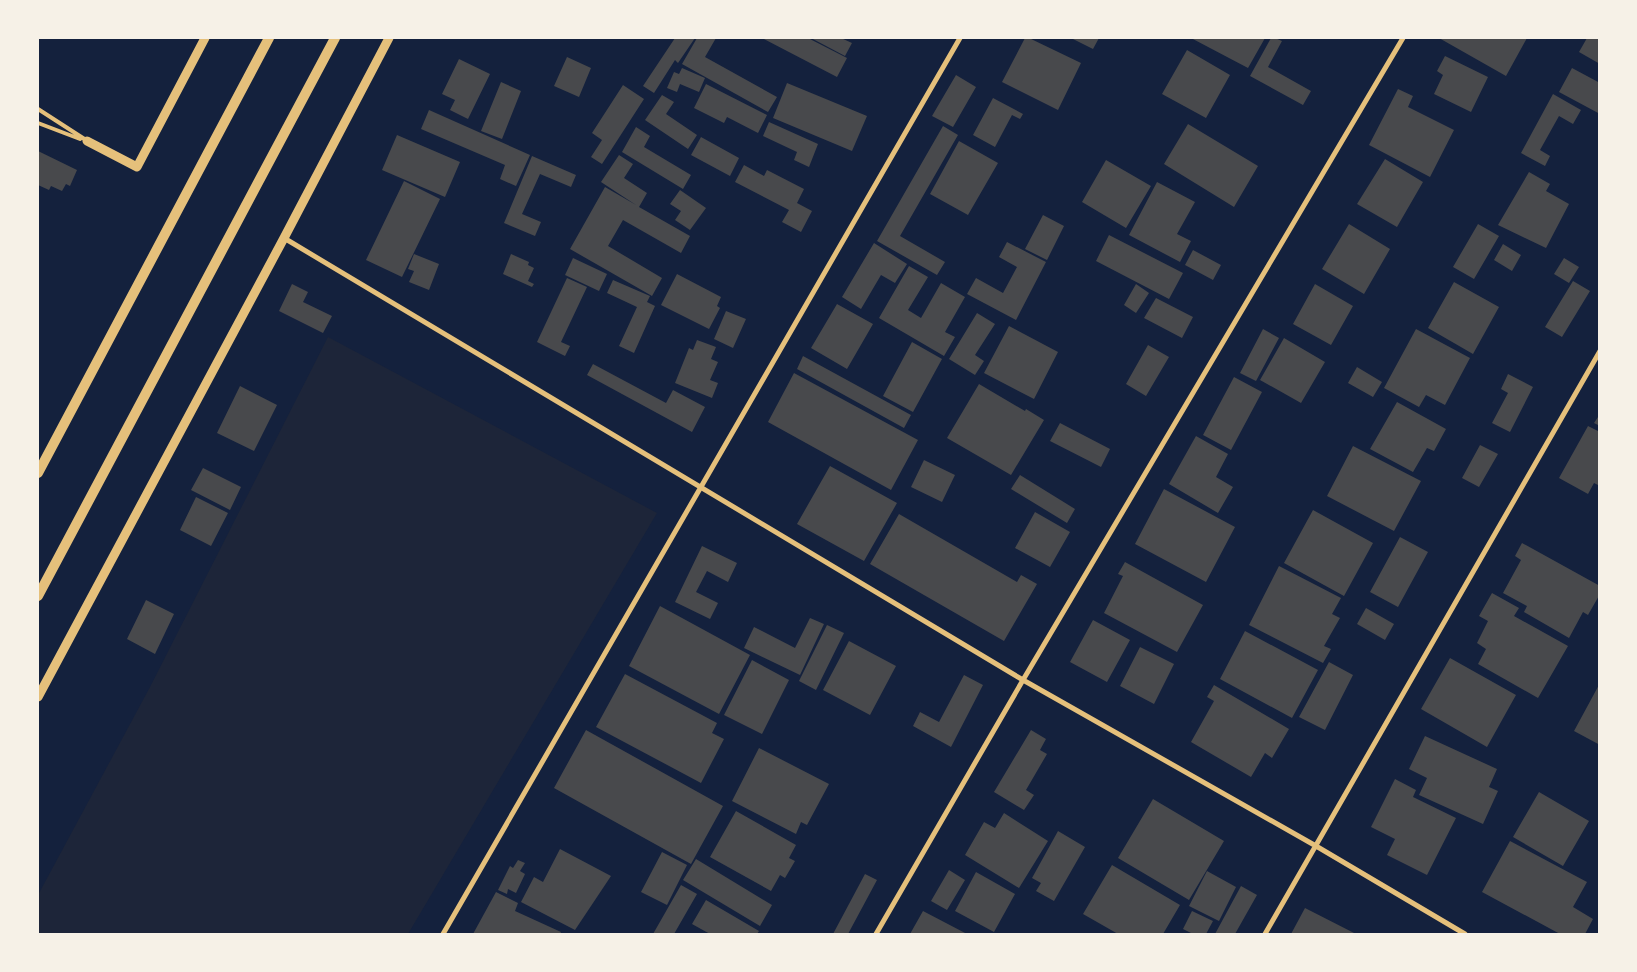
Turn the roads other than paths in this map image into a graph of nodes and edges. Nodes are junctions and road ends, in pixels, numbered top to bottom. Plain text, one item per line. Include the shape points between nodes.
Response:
1 (206, 38) edge
2 (269, 38) edge
3 (336, 38) edge
4 (389, 38) edge
5 (960, 38) edge
6 (1403, 38) edge
7 (38, 109) edge
8 (38, 124) edge
9 (87, 141) junction
10 (284, 238) junction
11 (1600, 351) edge
12 (38, 473) edge
13 (702, 488) junction
14 (38, 596) edge
15 (1023, 680) junction
16 (38, 697) edge
17 (1316, 846) junction
18 (442, 934) edge
19 (876, 934) edge
20 (1265, 934) edge
21 (1465, 934) edge

1 - 9 street via 137,167
2 - 12 main road
3 - 14 main road
4 - 10 street
5 - 13 street
6 - 15 street
7 - 9 lane
8 - 9 lane
10 - 13 street
10 - 16 street
11 - 17 street
13 - 15 street
13 - 18 street
15 - 17 street
15 - 19 street
17 - 20 street
17 - 21 street

